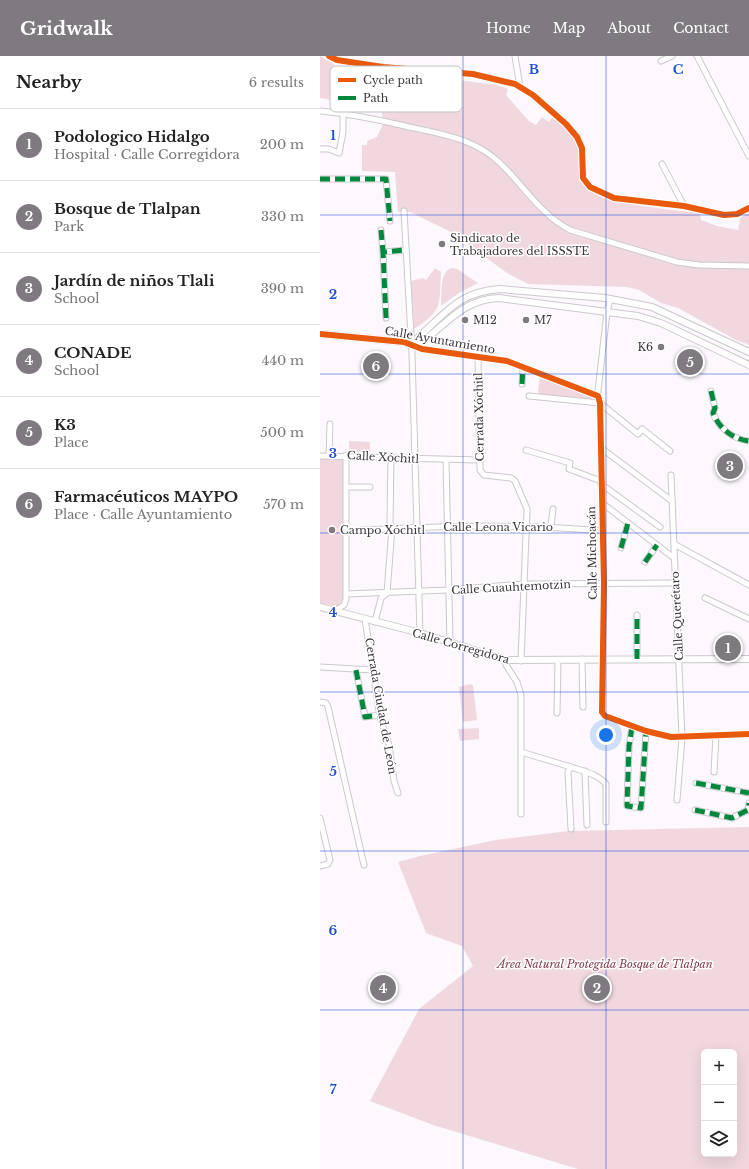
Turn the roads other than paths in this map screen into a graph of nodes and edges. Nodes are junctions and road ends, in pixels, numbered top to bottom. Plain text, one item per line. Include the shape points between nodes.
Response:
1 (329, 56) edge
2 (515, 56) edge
3 (672, 56) edge
4 (697, 56) edge
5 (661, 61) dead end
6 (376, 66) edge
7 (462, 73) edge
8 (520, 87) junction
9 (320, 111) edge
10 (330, 112) edge
11 (331, 112) edge
12 (342, 113) junction
13 (747, 148) edge
14 (320, 149) edge
15 (749, 156) edge
16 (662, 164) dead end
17 (320, 179) edge
18 (684, 206) junction
19 (749, 208) edge
20 (404, 211) dead end
21 (390, 221) dead end
22 (381, 230) dead end
23 (406, 250) junction
24 (383, 252) junction
25 (749, 266) edge
26 (505, 289) junction
27 (504, 299) junction
28 (610, 299) junction
29 (607, 312) junction
30 (386, 318) dead end
31 (320, 334) edge
32 (411, 345) junction
33 (749, 352) edge
34 (478, 358) junction
35 (749, 365) edge
36 (523, 367) junction
37 (522, 384) dead end
38 (711, 391) dead end
39 (598, 394) junction
40 (529, 396) dead end
41 (600, 403) junction
42 (330, 424) dead end
43 (749, 441) edge
44 (600, 448) junction
45 (526, 450) dead end
46 (670, 451) dead end
47 (346, 455) junction
48 (320, 456) edge
49 (330, 456) junction
50 (391, 457) junction
51 (416, 459) junction
52 (446, 460) junction
53 (478, 460) junction
54 (671, 475) dead end
55 (601, 482) junction
56 (346, 487) junction
57 (370, 487) dead end
58 (672, 501) junction
59 (602, 504) junction
60 (553, 508) dead end
61 (628, 523) junction
62 (448, 526) junction
63 (527, 526) junction
64 (552, 526) junction
65 (660, 527) dead end
66 (392, 528) junction
67 (418, 528) junction
68 (602, 530) junction
69 (346, 531) junction
70 (674, 544) junction
71 (657, 546) junction
72 (621, 548) dead end
73 (674, 558) junction
74 (645, 562) dead end
75 (604, 583) junction
76 (675, 583) junction
77 (524, 584) junction
78 (749, 585) edge
79 (448, 590) junction
80 (420, 591) junction
81 (387, 593) junction
82 (346, 594) junction
83 (705, 598) dead end
84 (320, 607) edge
85 (335, 611) junction
86 (637, 615) dead end
87 (365, 619) junction
88 (749, 619) edge
89 (375, 622) junction
90 (420, 633) junction
91 (450, 643) junction
92 (582, 659) junction
93 (602, 659) junction
94 (637, 659) junction
95 (679, 659) junction
96 (749, 659) edge
97 (506, 660) junction
98 (558, 660) junction
99 (521, 661) junction
100 (320, 667) edge
101 (356, 670) junction
102 (373, 670) junction
103 (320, 702) edge
104 (583, 707) dead end
105 (557, 714) dead end
106 (380, 715) junction
107 (632, 726) junction
108 (646, 731) junction
109 (749, 734) edge
110 (716, 736) junction
111 (682, 738) junction
112 (521, 752) junction
113 (571, 767) junction
114 (585, 771) junction
115 (714, 772) dead end
116 (696, 783) dead end
117 (398, 793) dead end
118 (749, 793) edge
119 (677, 800) dead end
120 (749, 803) edge
121 (695, 810) dead end
122 (749, 810) edge
123 (520, 814) dead end
124 (320, 818) edge
125 (606, 822) dead end
126 (586, 825) dead end
127 (571, 829) dead end
128 (364, 864) dead end
129 (320, 866) edge

1 - 6 street via 336,60
2 - 8 street
3 - 5 street
4 - 13 street
7 - 8 street
8 - 18 street via 566,124 577,137 582,148 583,178 590,187 614,198
9 - 10 street
11 - 12 street
12 - 14 street via 343,132 339,153
12 - 25 street via 438,132 464,140 500,163 540,209 570,230 677,262
13 - 15 street
16 - 18 street
17 - 21 street via 386,180
18 - 19 street via 724,215 737,214
20 - 23 street
22 - 24 street
23 - 24 street
23 - 32 street
24 - 30 street
26 - 27 street
26 - 28 street
26 - 32 street via 484,290 462,299
27 - 29 street
27 - 32 street via 488,298 470,304 419,344
28 - 29 street, Calle Michoacán
28 - 33 street via 652,306
29 - 35 street via 638,316 661,323
29 - 39 street, Calle Michoacán
31 - 32 street, Calle Ayuntamiento via 404,342
32 - 34 street, Calle Ayuntamiento
32 - 51 street
34 - 36 street, Calle Ayuntamiento via 507,361
34 - 53 street, Cerrada Xóchitl
36 - 37 street
36 - 39 street, Calle Ayuntamiento
38 - 43 street via 715,408 713,413 721,427 734,437
39 - 41 street, Calle Michoacán
40 - 41 street
41 - 44 street, Calle Michoacán
41 - 46 street via 638,434 642,429
42 - 49 street
44 - 55 street, Calle Michoacán
44 - 58 street
45 - 55 street via 570,463 569,469
47 - 49 street, Calle Xóchitl
47 - 50 street, Calle Xóchitl
47 - 56 street
48 - 49 street, Calle Xóchitl
50 - 51 street, Calle Xóchitl
50 - 66 street
51 - 52 street, Calle Xóchitl
51 - 67 street
52 - 53 street, Calle Xóchitl
52 - 62 street
53 - 63 street, Cerrada Xóchitl via 480,470 484,474 511,478 515,481 525,502
54 - 58 street, Calle Querétaro
55 - 59 street, Calle Michoacán
55 - 65 street
56 - 57 street
56 - 69 street
58 - 70 street, Calle Querétaro
59 - 61 street
59 - 68 street, Calle Michoacán
60 - 64 street
61 - 71 street
61 - 72 street
62 - 63 street, Calle Leona Vicario
62 - 67 street, Calle Leona Vicario
62 - 79 street
63 - 64 street, Calle Leona Vicario
63 - 77 street
64 - 68 street, Calle Leona Vicario
66 - 67 street, Calle Leona Vicario
66 - 69 street, Calle Leona Vicario
66 - 81 street
67 - 80 street
68 - 75 street, Calle Michoacán
69 - 82 street
70 - 73 street, Calle Querétaro
70 - 78 street
71 - 73 street
71 - 74 street
73 - 76 street, Calle Querétaro
75 - 76 street, Calle Cuauhtemotzin
75 - 77 street, Calle Cuauhtemotzin
75 - 93 street, Calle Michoacán
76 - 95 street, Calle Querétaro
77 - 79 street, Calle Cuauhtemotzin
77 - 99 street
79 - 80 street, Calle Cuauhtemotzin
79 - 91 street
80 - 81 street, Calle Cuauhtemotzin
80 - 90 street
81 - 82 street, Calle Cuauhtemotzin
81 - 89 street via 381,598
82 - 85 street via 344,605
83 - 88 street
84 - 85 street, Calle Corregidora
85 - 87 street, Calle Corregidora
86 - 94 street
87 - 89 street, Calle Corregidora
87 - 102 street, Cerrada Ciudad de León
89 - 90 street, Calle Corregidora
90 - 91 street, Calle Corregidora
91 - 97 street, Calle Corregidora
92 - 93 street, Calle Corregidora
92 - 98 street, Calle Corregidora
92 - 104 street
93 - 94 street, Calle Corregidora
93 - 107 street, Calle Michoacán via 601,710 605,716
94 - 95 street, Calle Corregidora
95 - 96 street, Calle Corregidora
95 - 111 street, Calle Querétaro
97 - 99 street, Calle Corregidora
97 - 112 street via 506,665 522,695
98 - 99 street, Calle Corregidora
98 - 105 street
100 - 101 street
101 - 102 street
101 - 106 street via 365,717
102 - 106 street, Cerrada Ciudad de León
103 - 128 street via 326,703 328,707
106 - 117 street, Cerrada Ciudad de León via 389,745
107 - 108 street
107 - 108 street via 627,806 641,808
108 - 111 street via 671,738
109 - 110 street
110 - 111 street
110 - 115 street
111 - 119 street, Calle Querétaro
112 - 113 street
112 - 123 street
113 - 114 street
113 - 127 street via 568,772
114 - 125 street via 606,784
114 - 126 street
116 - 118 street
120 - 122 street
121 - 122 street via 732,818
124 - 129 street via 330,860 328,864

